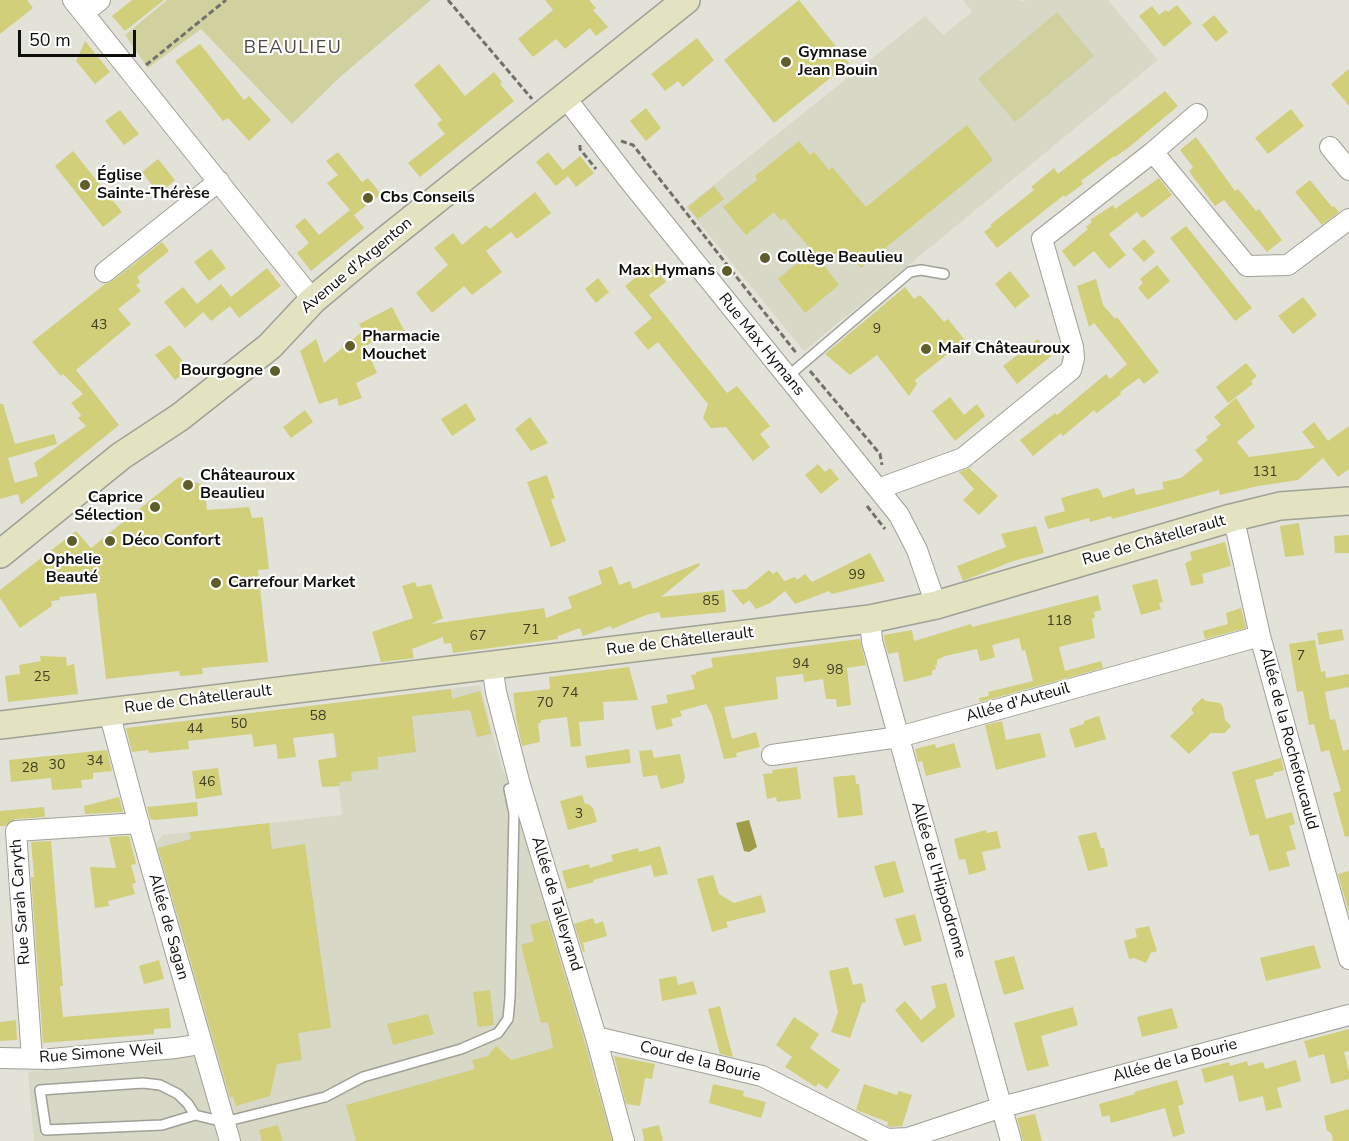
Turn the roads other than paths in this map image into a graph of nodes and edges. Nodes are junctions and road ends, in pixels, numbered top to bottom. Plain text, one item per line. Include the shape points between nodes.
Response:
1 (100, 0) edge
2 (686, 0) edge
3 (79, 6) edge
4 (555, 106) junction
5 (1197, 114) dead end
6 (1330, 147) dead end
7 (1153, 152) junction
8 (1349, 170) edge
9 (219, 181) junction
10 (1349, 219) edge
11 (105, 272) dead end
12 (944, 274) dead end
13 (313, 300) junction
14 (787, 377) junction
15 (878, 489) junction
16 (1349, 501) edge
17 (1231, 518) junction
18 (0, 554) edge
19 (936, 605) junction
20 (870, 619) junction
21 (1260, 636) junction
22 (492, 665) junction
23 (109, 712) junction
24 (0, 725) edge
25 (899, 737) junction
26 (772, 755) dead end
27 (520, 785) junction
28 (139, 823) junction
29 (1349, 959) edge
30 (1349, 1015) edge
31 (596, 1037) junction
32 (201, 1044) junction
33 (0, 1058) edge
34 (32, 1059) junction
35 (1002, 1107) junction
36 (195, 1115) junction
37 (227, 1132) edge
38 (624, 1141) edge
39 (1011, 1141) edge

1 - 3 street
2 - 4 main road, Avenue d'Argenton
3 - 9 street
4 - 13 main road, Avenue d'Argenton
4 - 14 street, Rue Max Hymans via 628,179
5 - 7 street
6 - 8 street
7 - 10 street via 1247,266 1288,265
7 - 15 street via 1042,239 1073,347 1071,370 963,458
9 - 11 street
9 - 13 street
12 - 14 lane via 910,272
13 - 18 main road, Avenue d'Argenton via 270,346 180,417 121,456
14 - 15 street, Rue Max Hymans
15 - 19 street, Rue Max Hymans via 917,550
16 - 17 main road, Rue de Châtellerault via 1280,506
17 - 19 main road, Rue de Châtellerault
17 - 21 street, Allée de la Rochefoucauld
19 - 20 main road, Rue de Châtellerault
20 - 22 main road, Rue de Châtellerault
20 - 25 street, Allée de l'Hippodrome via 872,641
21 - 25 street, Allée d'Auteuil
21 - 29 street, Allée de la Rochefoucauld
22 - 23 main road, Rue de Châtellerault
22 - 27 street, Allée de Talleyrand
23 - 24 main road, Rue de Châtellerault
23 - 28 street, Allée de Sagan
25 - 26 street, Allée d'Auteuil
25 - 35 street, Allée de l'Hippodrome
27 - 31 street, Allée de Talleyrand
27 - 37 lane via 509,789 514,813 510,998 508,1019 498,1033 461,1049 363,1077 325,1096
28 - 32 street, Allée de Sagan
28 - 34 street, Rue Sarah Caryth via 16,831
30 - 35 street, Allée de la Bourie
31 - 35 street, Cour de la Bourie via 762,1076 887,1139 908,1138
31 - 38 street, Allée de Talleyrand
32 - 34 street, Rue Simone Weil
32 - 37 street, Allée de Sagan
33 - 34 street, Rue Simone Weil
35 - 39 street, Allée de l'Hippodrome
36 - 36 lane via 162,1125 46,1131 40,1090 160,1085 178,1094
36 - 37 lane

